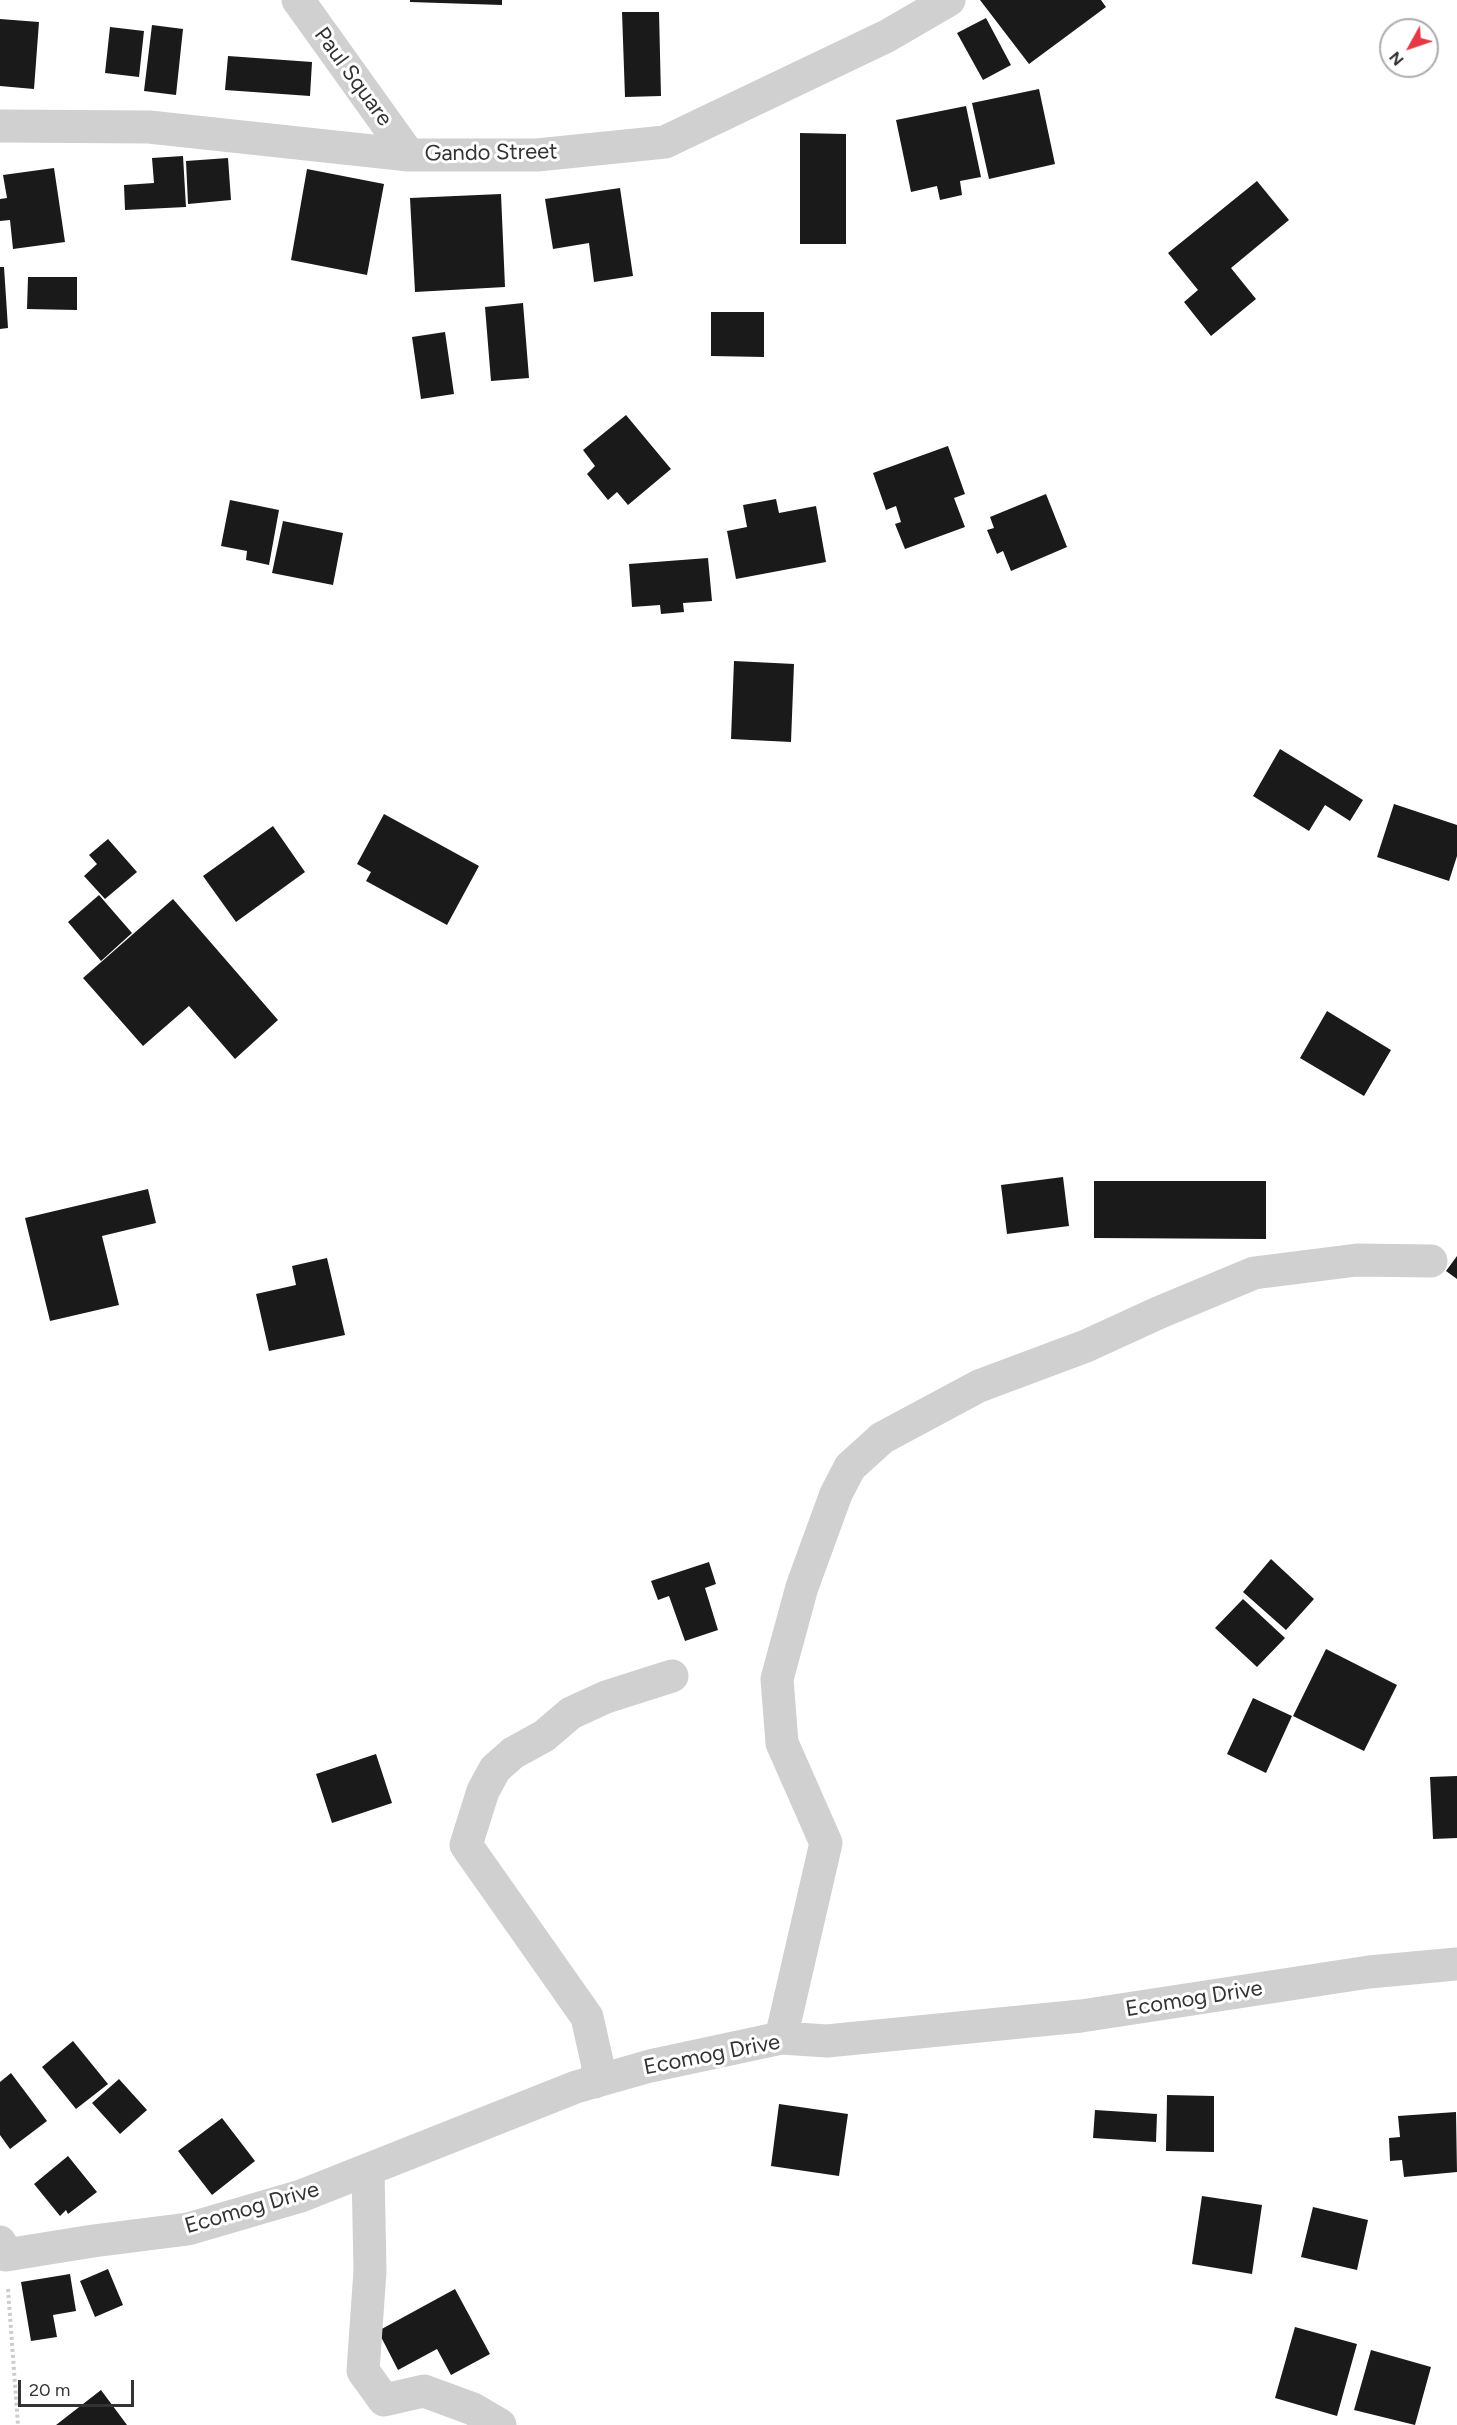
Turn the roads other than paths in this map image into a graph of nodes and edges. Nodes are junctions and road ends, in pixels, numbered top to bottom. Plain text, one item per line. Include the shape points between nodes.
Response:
1 (298, 0) edge
2 (949, 0) edge
3 (0, 126) edge
4 (409, 154) junction
5 (1431, 1261) dead end
6 (672, 1676) dead end
7 (1457, 1964) edge
8 (782, 2038) junction
9 (595, 2082) junction
10 (368, 2170) junction
11 (3, 2249) edge
12 (500, 2425) edge

1 - 4 street, Paul Square
2 - 4 street, Gando Street via 887,36 665,142 537,155
3 - 4 street, Gando Street via 149,128
5 - 8 street via 1358,1260 1254,1273 1086,1346 978,1386 882,1438 850,1467 802,1587 777,1678 782,1743 826,1843
6 - 9 street via 606,1696 579,1709 544,1736 513,1753 495,1769 483,1791 466,1845 587,2017 598,2066
7 - 8 street, Ecomog Drive via 1369,1972 1081,2016 827,2041
8 - 9 street, Ecomog Drive
9 - 10 street, Ecomog Drive
10 - 11 street, Ecomog Drive via 301,2196 188,2229
10 - 12 street via 370,2271 363,2371 384,2400 424,2391 473,2409

